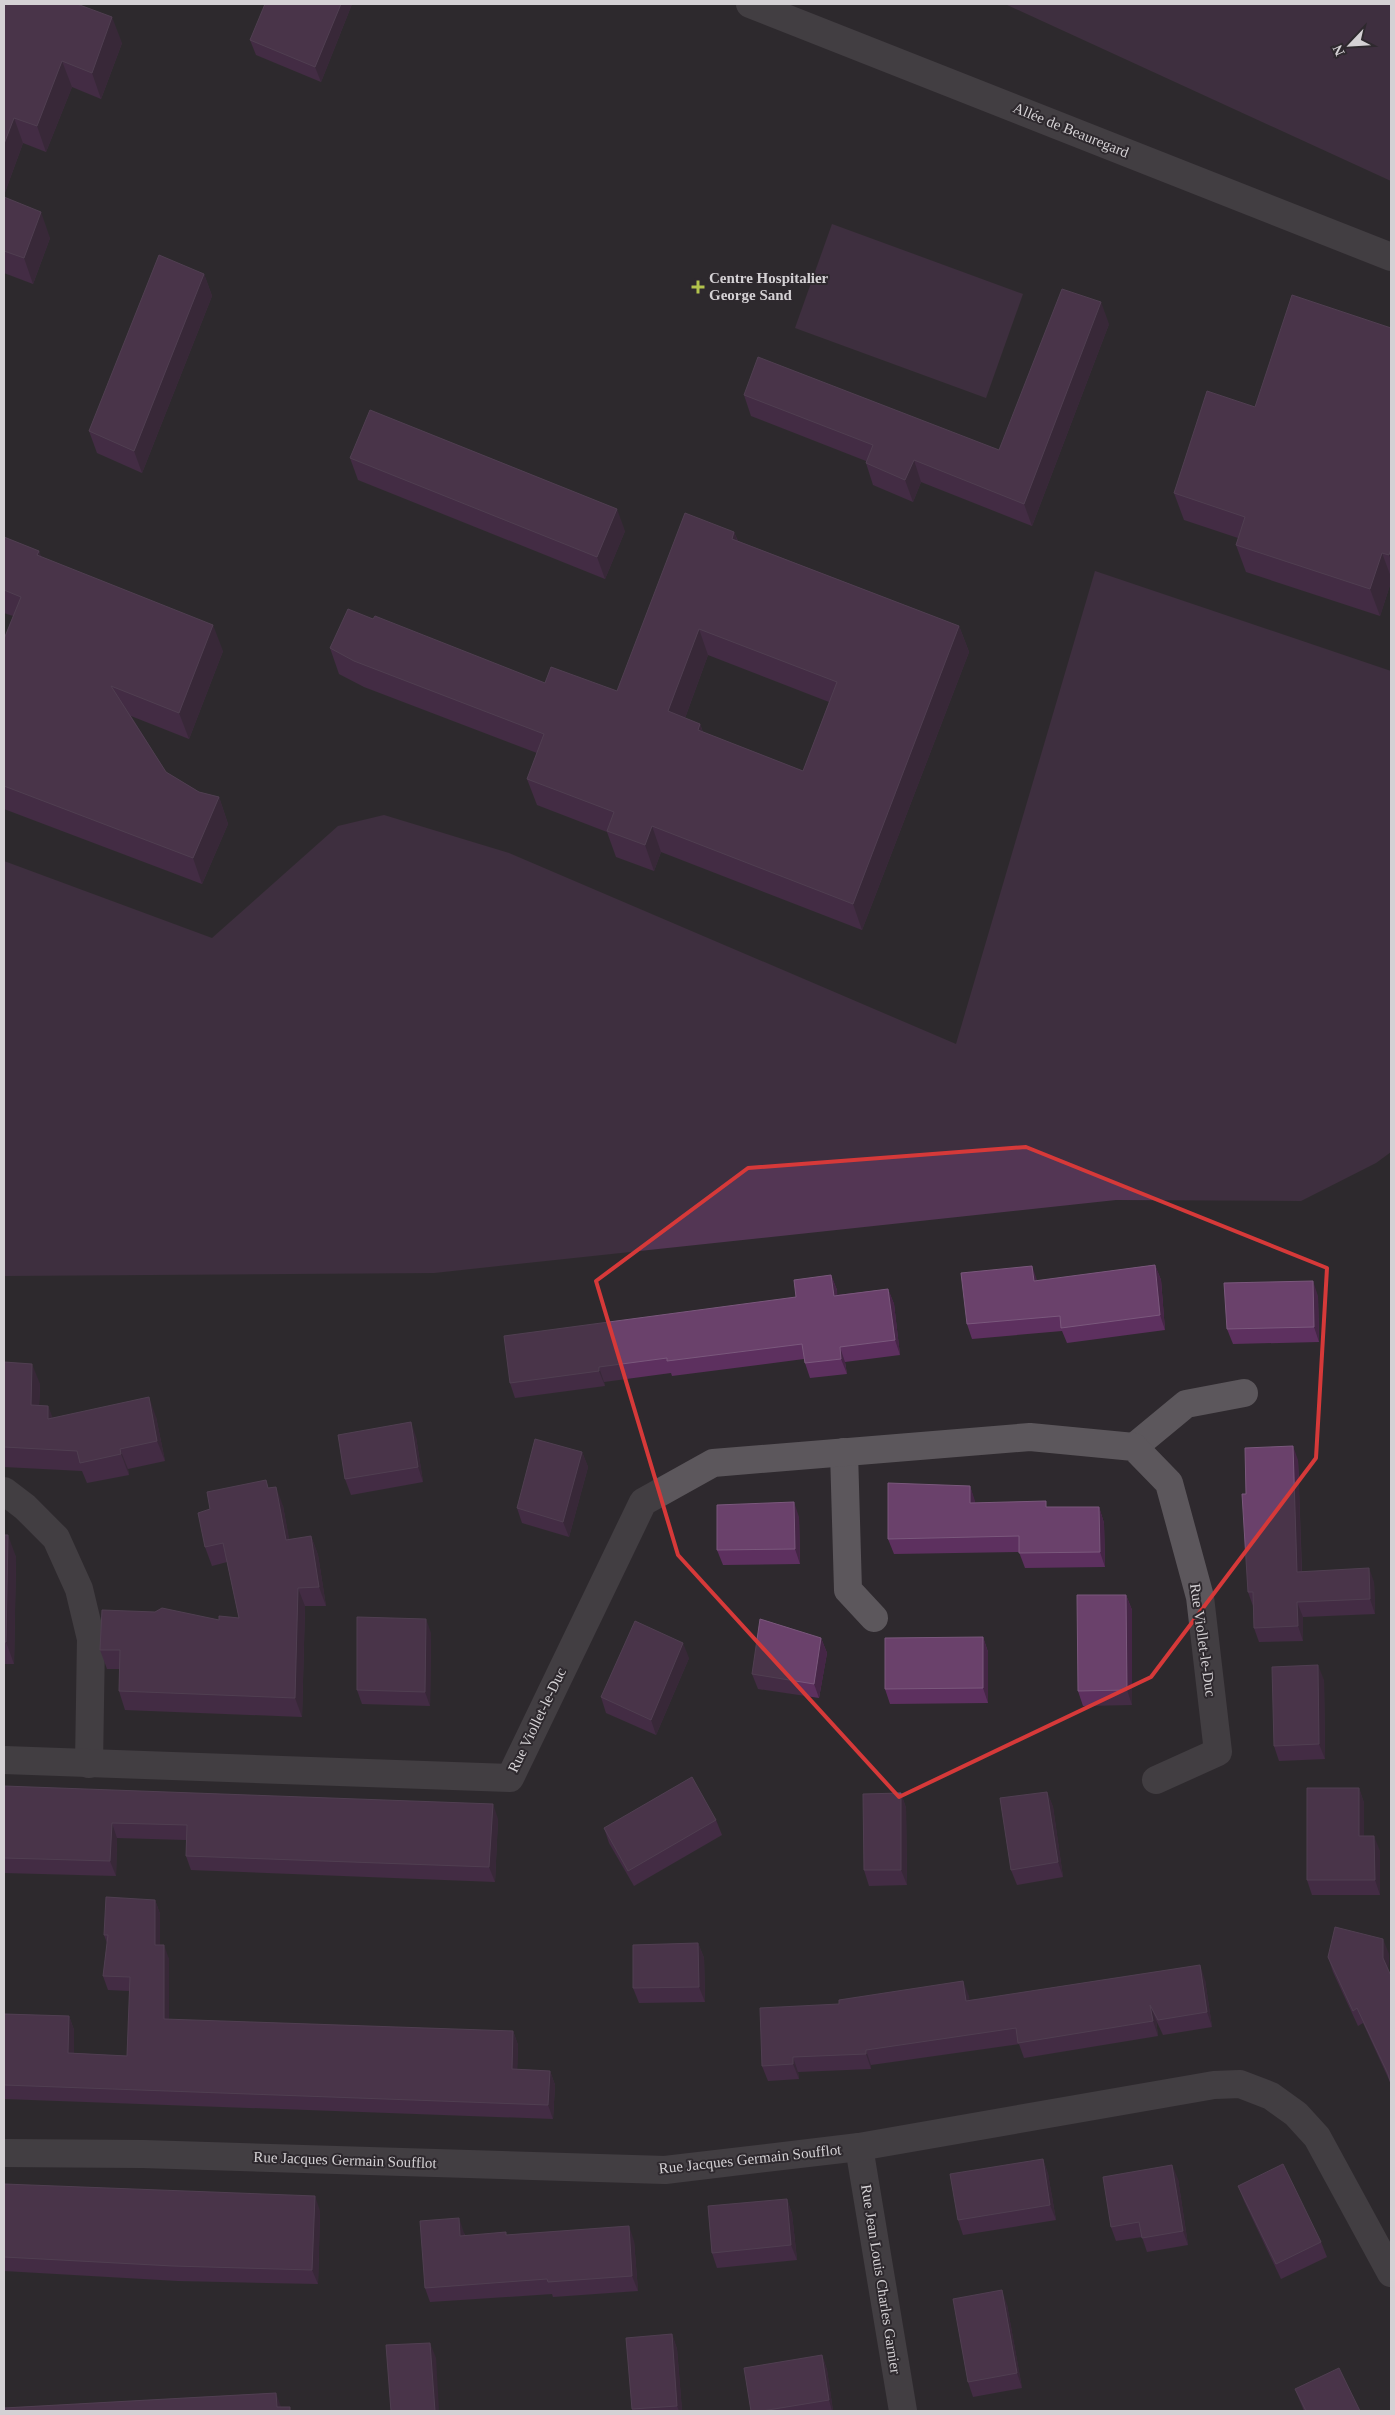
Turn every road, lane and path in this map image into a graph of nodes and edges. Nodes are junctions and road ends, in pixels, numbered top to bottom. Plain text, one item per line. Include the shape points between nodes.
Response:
1 (750, 4) edge
2 (1391, 257) edge
3 (1244, 1393) dead end
4 (1134, 1447) junction
5 (844, 1452) junction
6 (4, 1491) edge
7 (874, 1618) dead end
8 (4, 1760) edge
9 (89, 1764) junction
10 (1156, 1780) dead end
11 (859, 2147) junction
12 (4, 2153) edge
13 (1385, 2245) edge
14 (1391, 2273) edge
15 (903, 2411) edge

1 - 2 street, Allée de Beauregard
3 - 4 street via 1186,1404
4 - 5 street, Rue Viollet-le-Duc via 1030,1437
4 - 10 street, Rue Viollet-le-Duc via 1169,1483 1200,1597 1218,1752
5 - 7 street via 848,1590
5 - 9 street, Rue Viollet-le-Duc via 713,1463 643,1502 510,1778
6 - 9 street via 56,1538 79,1589 91,1639
8 - 9 street, Rue Viollet-le-Duc
11 - 12 street, Rue Jacques Germain Soufflot via 665,2170 143,2154
11 - 13 street, Rue Jacques Germain Soufflot via 1214,2085 1240,2084 1277,2100 1296,2114 1317,2137
11 - 15 street, Rue Jean Louis Charles Garnier
13 - 14 street, Rue Jacques Germain Soufflot

